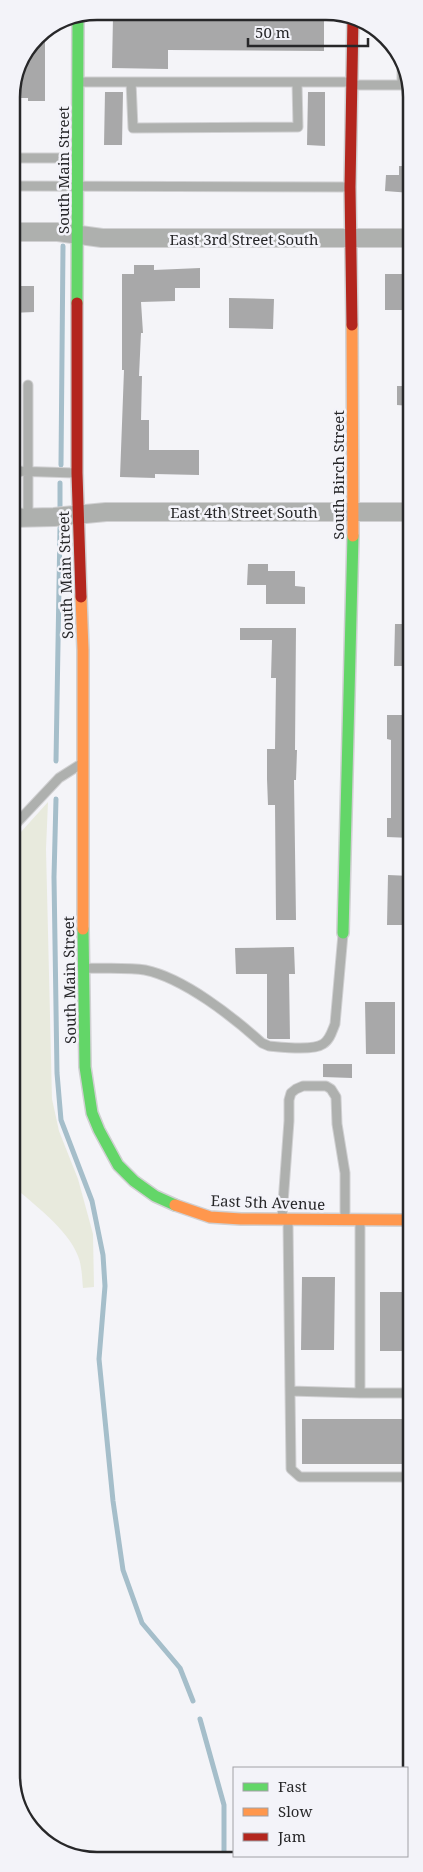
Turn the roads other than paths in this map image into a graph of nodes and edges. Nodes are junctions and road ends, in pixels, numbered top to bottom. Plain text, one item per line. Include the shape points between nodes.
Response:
1 (78, 23) edge
2 (353, 25) edge
3 (78, 82) junction
4 (131, 82) junction
5 (297, 82) junction
6 (352, 83) junction
7 (402, 85) edge
8 (20, 158) edge
9 (78, 158) junction
10 (20, 186) edge
11 (78, 186) junction
12 (350, 187) junction
13 (20, 232) edge
14 (78, 234) junction
15 (403, 238) edge
16 (352, 239) junction
17 (28, 385) dead end
18 (20, 471) edge
19 (28, 471) junction
20 (77, 473) junction
21 (354, 512) junction
22 (403, 512) edge
23 (78, 515) junction
24 (20, 518) edge
25 (83, 762) junction
26 (20, 819) edge
27 (343, 933) joint
28 (83, 968) junction
29 (99, 1130) joint
30 (285, 1219) junction
31 (345, 1220) junction
32 (360, 1220) junction
33 (403, 1220) edge
34 (290, 1391) junction
35 (360, 1393) junction
36 (403, 1394) edge
37 (403, 1478) edge

1 - 3 street, South Main Street
2 - 6 street, South Birch Street
3 - 4 lane
3 - 9 street, South Main Street
4 - 5 lane
4 - 5 lane via 134,128 298,126
5 - 6 lane
6 - 7 lane
6 - 12 street, South Birch Street
8 - 9 lane
9 - 11 street, South Main Street
10 - 11 lane
11 - 12 lane
11 - 14 street, South Main Street
12 - 16 street, South Birch Street
13 - 14 street, East 3rd Street South
14 - 16 street, East 3rd Street South via 102,238
14 - 20 street, South Main Street
15 - 16 street, East 3rd Street South
16 - 21 street, South Birch Street
17 - 19 lane
18 - 19 lane
19 - 20 lane
19 - 24 lane
20 - 23 street, South Main Street
21 - 22 street, East 4th Street South
21 - 23 street, East 4th Street South via 106,512
21 - 27 street, South Birch Street
23 - 24 street, East 4th Street South
23 - 25 street, South Main Street
25 - 26 lane via 59,778
25 - 28 street, South Main Street
27 - 28 lane via 335,1024 330,1036 316,1047 268,1046 177,982 145,970
28 - 29 street, South Main Street via 87,1089
29 - 30 street, East 5th Avenue via 118,1165 155,1196 210,1217
30 - 31 street, East 5th Avenue
30 - 31 lane via 288,1100 291,1093 303,1086 326,1086 336,1097
30 - 34 lane
31 - 32 street, East 5th Avenue
32 - 33 street, East 5th Avenue
32 - 35 lane
34 - 35 lane
34 - 37 lane via 291,1469 300,1477
35 - 36 lane

